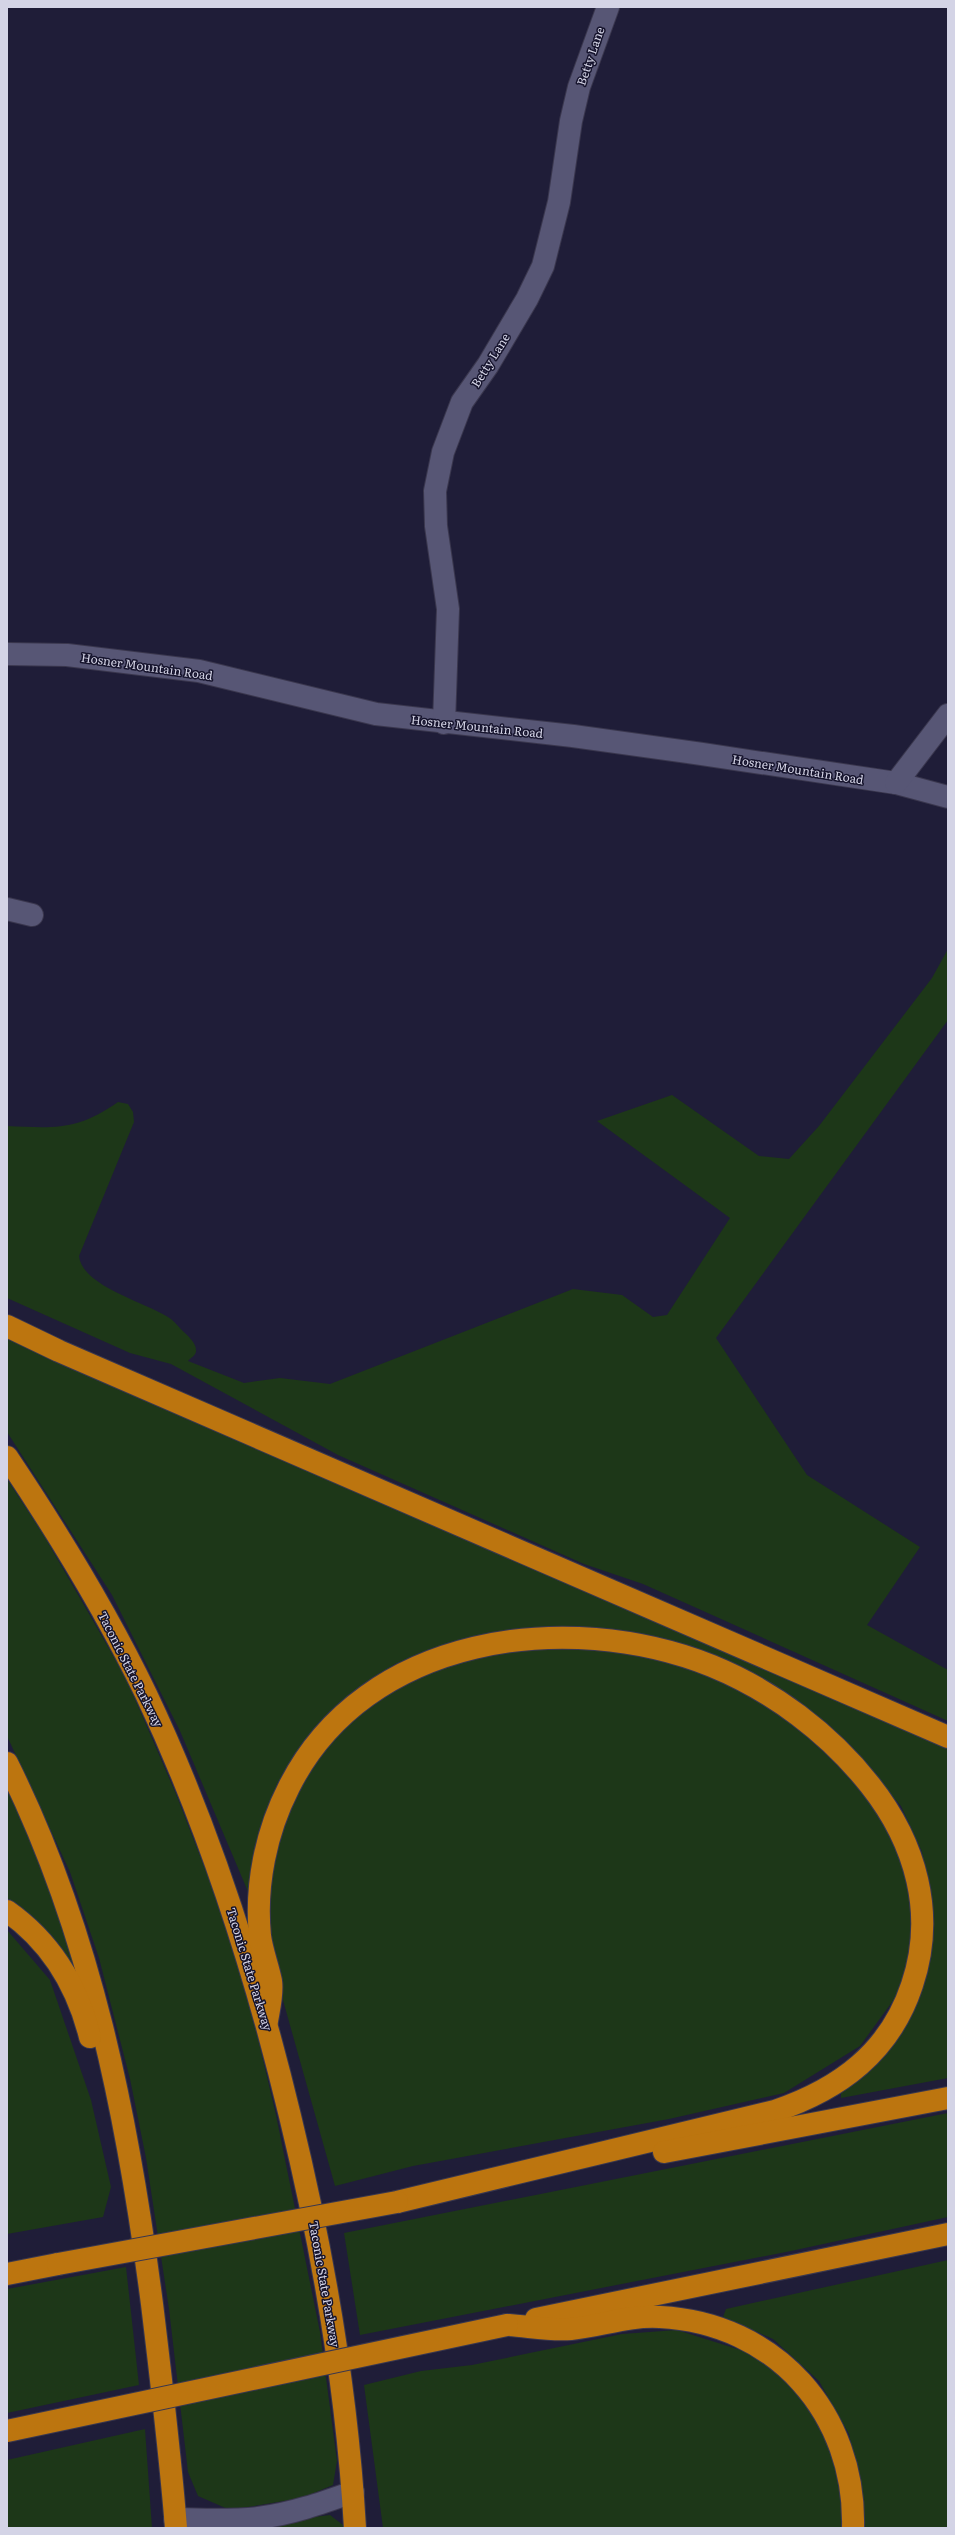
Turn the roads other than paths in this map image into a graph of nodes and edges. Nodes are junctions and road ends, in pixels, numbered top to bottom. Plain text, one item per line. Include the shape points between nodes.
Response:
1 (608, 7) edge
2 (7, 654) edge
3 (948, 715) edge
4 (444, 723) junction
5 (896, 783) junction
6 (948, 797) edge
7 (7, 909) edge
8 (32, 915) dead end
9 (7, 1326) edge
10 (7, 1457) edge
11 (948, 1737) edge
12 (7, 1763) edge
13 (7, 1911) edge
14 (267, 2021) junction
15 (114, 2074) junction
16 (948, 2098) edge
17 (397, 2202) junction
18 (948, 2234) edge
19 (7, 2263) edge
20 (58, 2264) junction
21 (7, 2274) edge
22 (507, 2325) junction
23 (7, 2431) edge
24 (353, 2492) junction
25 (176, 2523) edge
26 (355, 2528) edge
27 (853, 2528) edge

1 - 4 street, Betty Lane via 579,87 570,121 559,202 543,266 527,299 488,365 462,402 448,432 443,452 435,491 436,526 448,609
2 - 4 street, Hosner Mountain Road via 67,655 199,671 376,714
3 - 5 street
4 - 5 street, Hosner Mountain Road via 573,736
5 - 6 street, Hosner Mountain Road
7 - 8 street
9 - 11 highway
10 - 14 highway, Taconic State Parkway via 85,1580 157,1718 199,1816
12 - 15 highway via 62,1892 85,1963
13 - 15 highway via 42,1941 62,1967 81,2006 93,2049
14 - 17 highway via 272,1984 262,1948 260,1893 266,1849 289,1787 318,1740 340,1716 389,1680 446,1656 485,1646 553,1638 590,1638 624,1642 673,1653 749,1683 785,1705 840,1751 884,1802 900,1828 912,1856 923,1912 922,1940 918,1966 909,1994 897,2018 884,2039 850,2074 816,2095 775,2111
14 - 24 highway, Taconic State Parkway via 316,2226 344,2399
15 - 25 highway via 139,2210
16 - 17 highway
17 - 20 highway, bridge
18 - 22 highway
19 - 20 highway
20 - 21 highway
22 - 23 highway, bridge
22 - 27 highway via 570,2329 628,2317 661,2317 718,2327 746,2339 791,2371 825,2412 844,2458 850,2483
24 - 25 street via 318,2505 259,2518
24 - 26 highway, Taconic State Parkway

